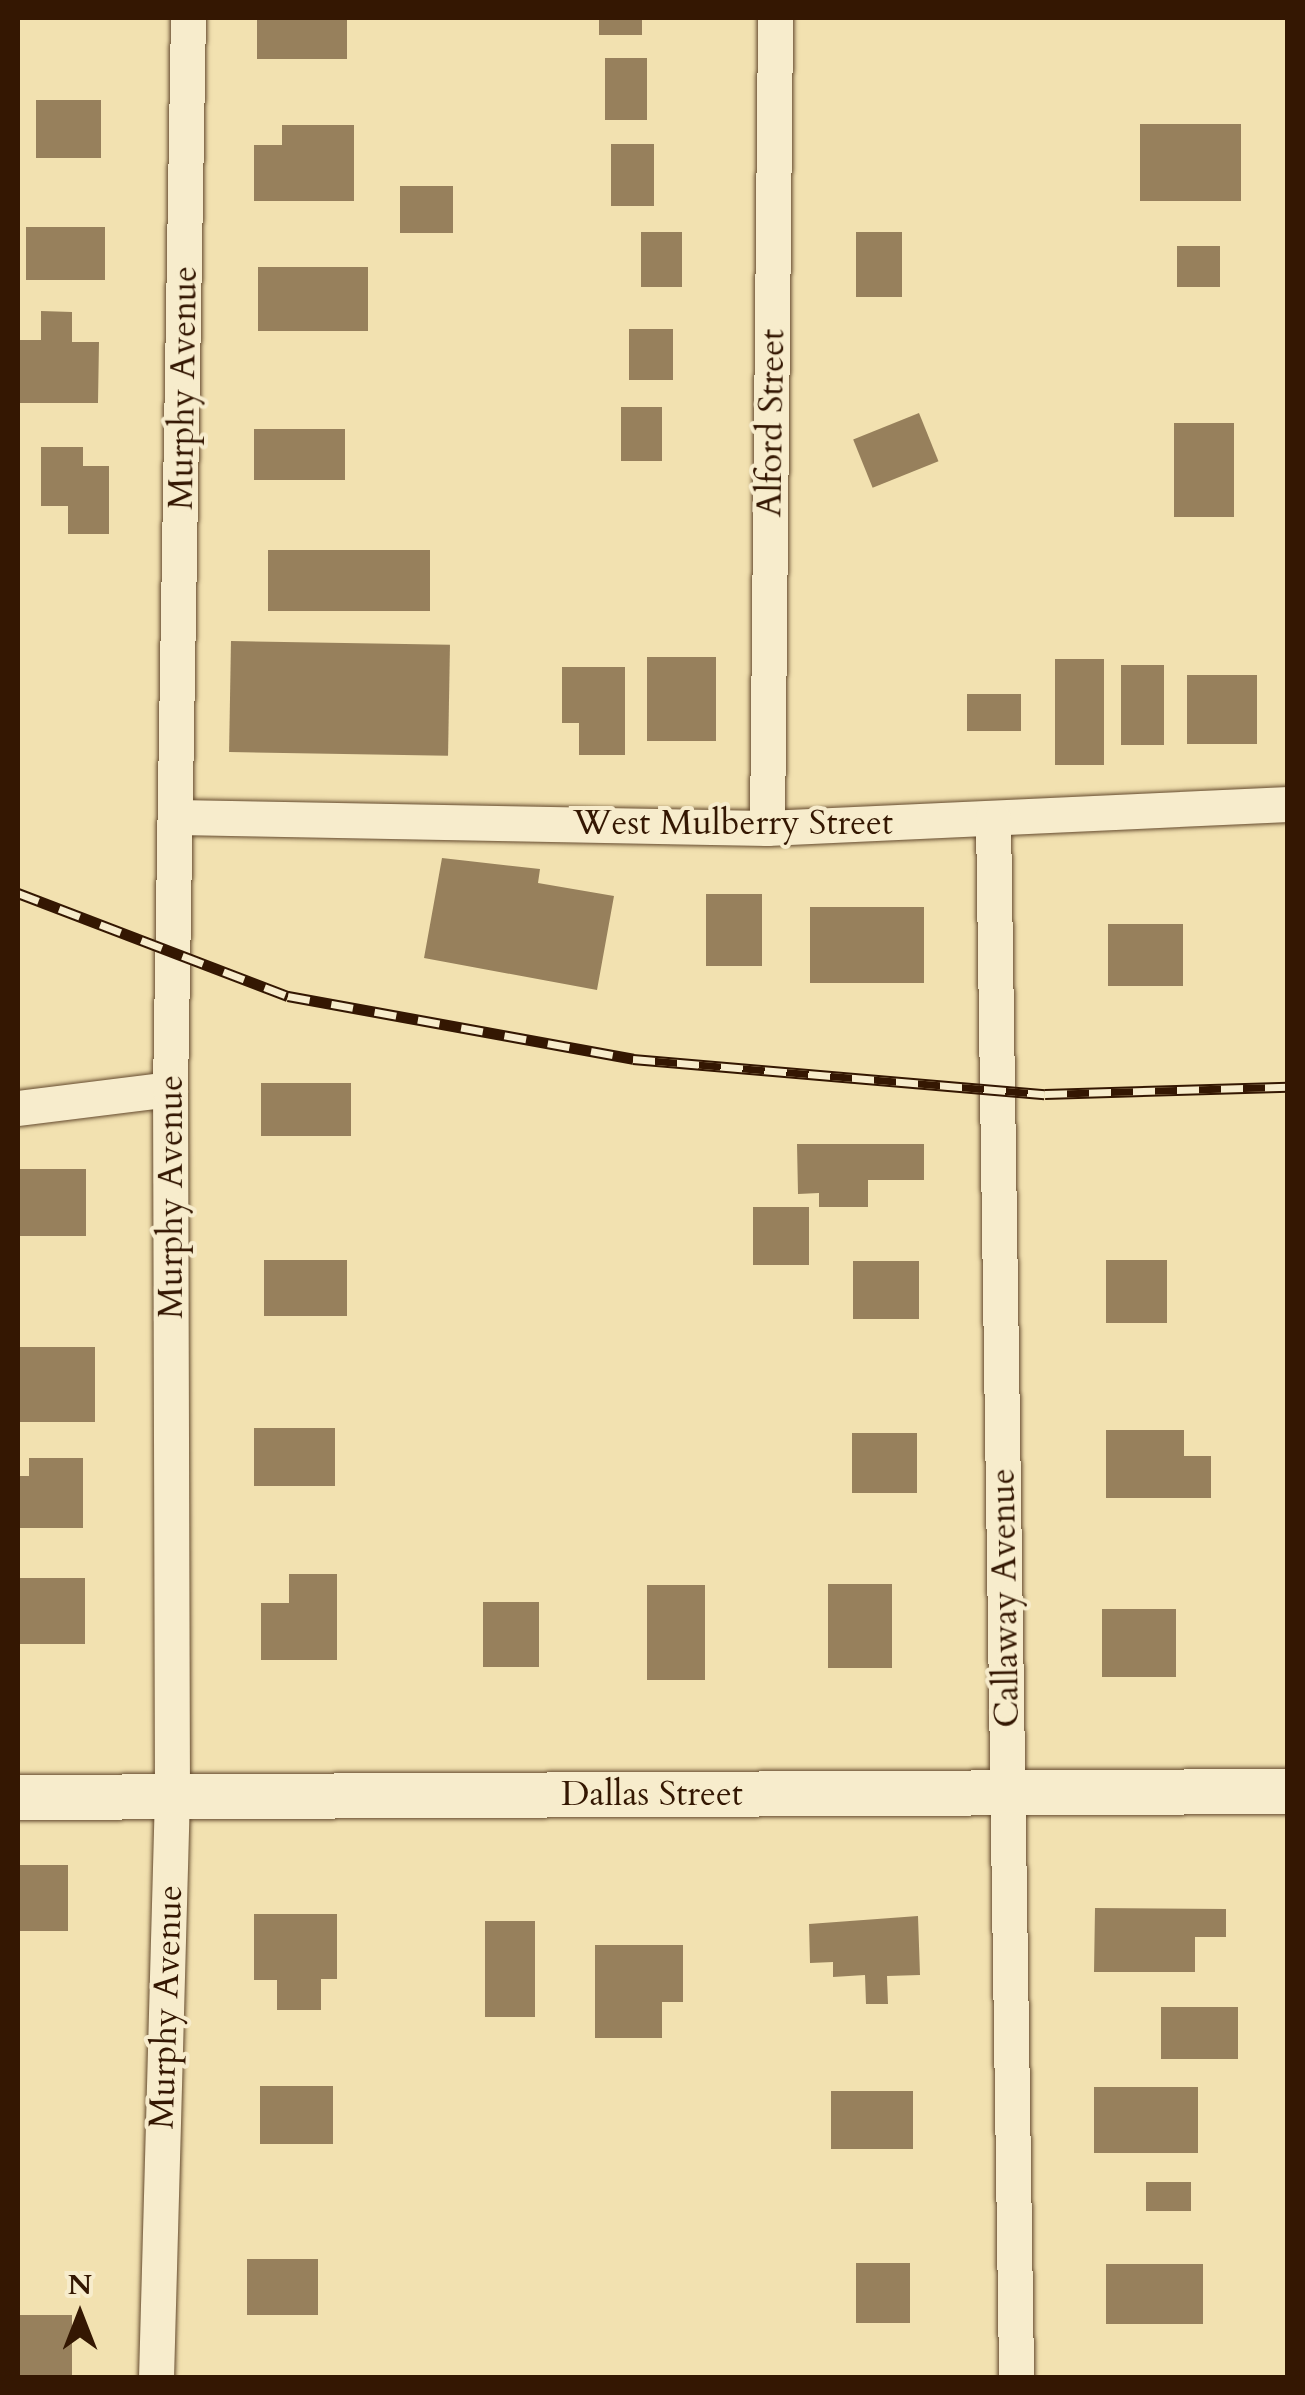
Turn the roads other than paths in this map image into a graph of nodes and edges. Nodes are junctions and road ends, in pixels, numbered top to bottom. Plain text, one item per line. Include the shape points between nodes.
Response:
1 (188, 18) edge
2 (775, 18) edge
3 (1288, 804) edge
4 (178, 817) junction
5 (993, 819) junction
6 (767, 828) junction
7 (170, 1089) junction
8 (18, 1108) edge
9 (1288, 1792) edge
10 (1008, 1793) junction
11 (172, 1795) junction
12 (18, 1796) edge
13 (156, 2378) edge
14 (1016, 2378) edge

1 - 4 street, Murphy Avenue
2 - 6 street, Alford Street
3 - 5 street, West Mulberry Street
4 - 6 street, West Mulberry Street
4 - 7 street, Murphy Avenue
5 - 6 street, West Mulberry Street
5 - 10 street, Callaway Avenue
7 - 8 street
7 - 11 street, Murphy Avenue
9 - 10 street, Dallas Street
10 - 11 street, Dallas Street
10 - 14 street, Callaway Avenue
11 - 12 street, Dallas Street
11 - 13 street, Murphy Avenue

